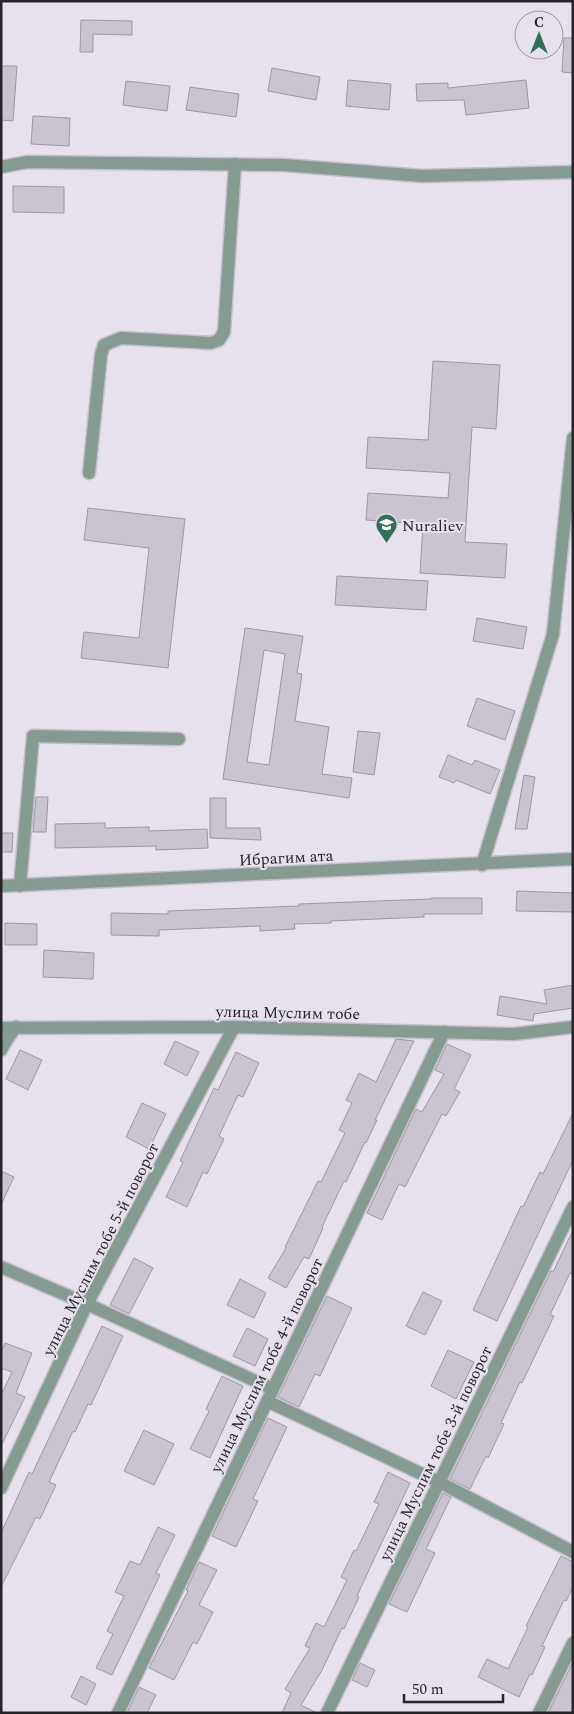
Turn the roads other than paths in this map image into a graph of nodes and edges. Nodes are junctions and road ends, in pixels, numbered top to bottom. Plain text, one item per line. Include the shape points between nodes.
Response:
1 (235, 164) junction
2 (1, 167) edge
3 (573, 172) edge
4 (573, 438) edge
5 (572, 443) edge
6 (89, 473) dead end
7 (569, 508) edge
8 (179, 739) dead end
9 (573, 859) edge
10 (482, 864) junction
11 (1, 886) edge
12 (20, 886) junction
13 (16, 1027) junction
14 (234, 1027) junction
15 (573, 1027) edge
16 (1, 1028) edge
17 (444, 1032) junction
18 (1, 1050) edge
19 (573, 1206) edge
20 (1, 1266) edge
21 (88, 1304) junction
22 (270, 1395) junction
23 (439, 1482) junction
24 (1, 1488) edge
25 (573, 1552) edge
26 (573, 1643) edge
27 (118, 1713) edge
28 (327, 1713) edge
29 (539, 1713) edge

1 - 2 street via 27,162
1 - 3 street via 284,164 422,176
1 - 6 street via 224,332 219,340 212,343 120,338 104,345
4 - 5 street
5 - 7 street
7 - 10 street via 553,634
8 - 12 street via 33,736
9 - 10 street, Ибрагим ата
10 - 12 street, Ибрагим ата
11 - 12 street, Ибрагим ата
13 - 14 street, улица Муслим тобе
13 - 16 street, улица Муслим тобе
13 - 18 street
14 - 17 street, улица Муслим тобе
14 - 21 street, улица Муслим тобе 5-й поворот
15 - 17 street, улица Муслим тобе via 514,1034
17 - 22 street, улица Муслим тобе 4-й поворот
19 - 23 street, улица Муслим тобе 3-й поворот
20 - 21 street
21 - 22 street
21 - 24 street, улица Муслим тобе 5-й поворот
22 - 23 street
22 - 27 street, улица Муслим тобе 4-й поворот
23 - 25 street
23 - 28 street, улица Муслим тобе 3-й поворот
26 - 29 street

